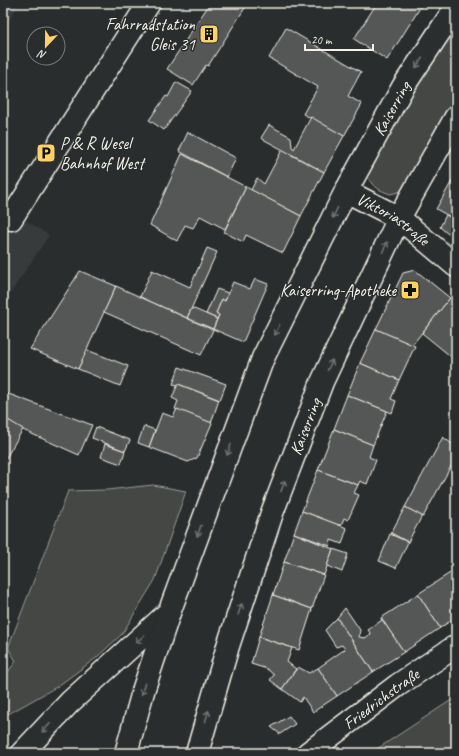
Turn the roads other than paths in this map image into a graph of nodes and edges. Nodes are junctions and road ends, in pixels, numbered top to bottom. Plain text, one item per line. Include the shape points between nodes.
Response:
1 (149, 3) edge
2 (456, 7) edge
3 (456, 117) edge
4 (346, 191) junction
5 (399, 218) junction
6 (11, 219) dead end
7 (456, 266) edge
8 (169, 613) junction
9 (456, 646) edge
10 (22, 753) edge
11 (126, 753) edge
12 (197, 753) edge
13 (308, 753) edge

1 - 6 main road
2 -> 4 main road, Kaiserring via 403,87
3 - 5 main road, Kaiserring
4 - 5 main road, Viktoriastraße
4 -> 8 main road, Kaiserring via 263,358
5 - 7 main road, Viktoriastraße
12 -> 5 main road, Kaiserring via 228,646 272,513 322,382
8 -> 10 main road via 70,702
8 -> 11 main road, Kaiserring
9 - 13 main road, Friedrichstraße via 398,685

